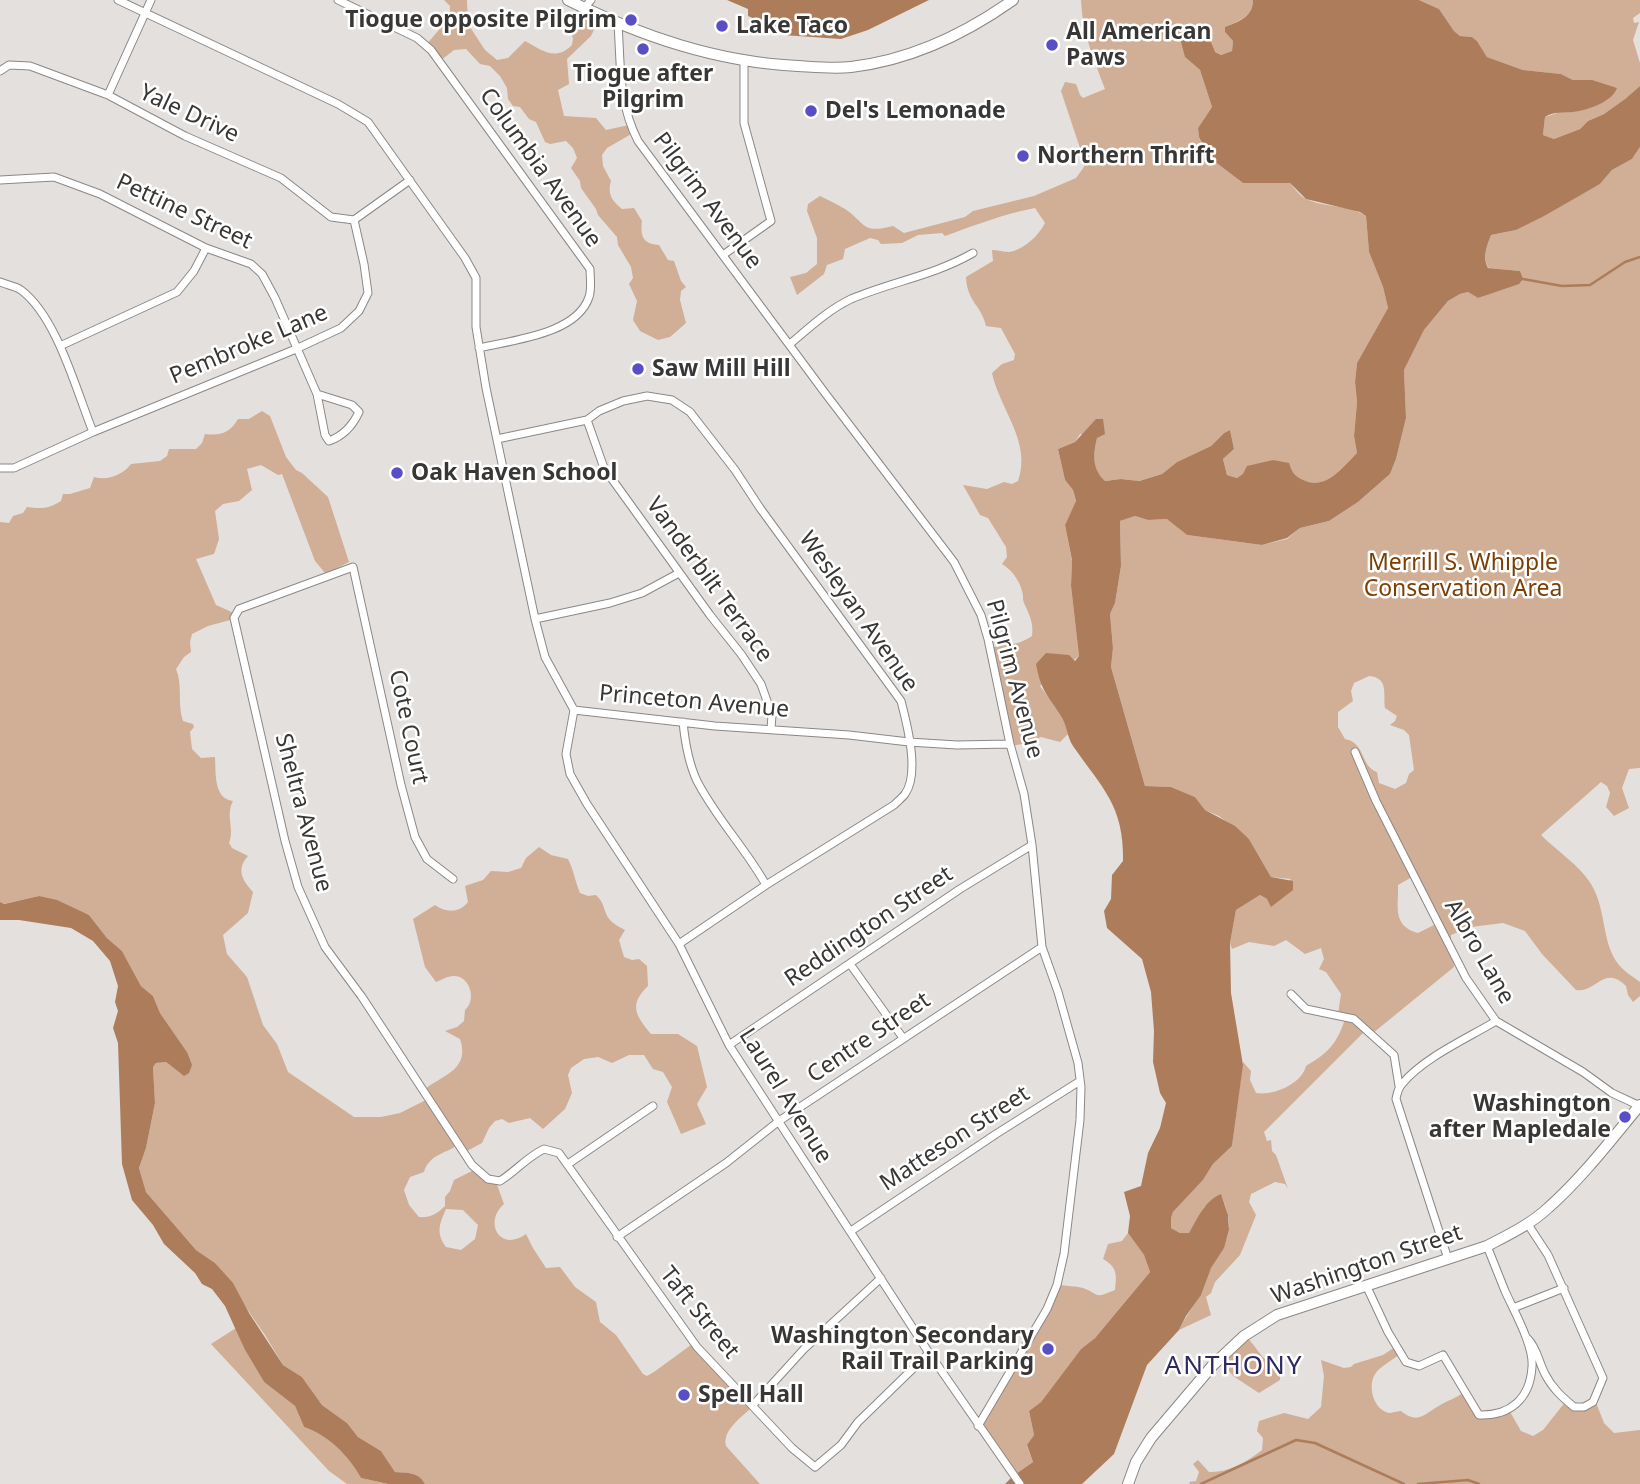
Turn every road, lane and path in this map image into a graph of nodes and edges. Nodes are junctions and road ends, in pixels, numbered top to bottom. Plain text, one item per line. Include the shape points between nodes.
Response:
1 (118, 0) edge
2 (151, 0) edge
3 (338, 0) edge
4 (568, 0) edge
5 (1013, 0) edge
6 (587, 4) edge
7 (145, 14) junction
8 (618, 24) junction
9 (744, 61) junction
10 (0, 71) edge
11 (108, 95) junction
12 (0, 180) edge
13 (410, 180) junction
14 (354, 220) junction
15 (206, 248) junction
16 (973, 253) dead end
17 (723, 254) junction
18 (0, 282) edge
19 (790, 344) junction
20 (60, 346) junction
21 (480, 348) junction
22 (296, 349) junction
23 (317, 394) junction
24 (587, 420) junction
25 (93, 432) junction
26 (497, 439) junction
27 (0, 468) edge
28 (353, 567) joint
29 (679, 573) junction
30 (535, 619) junction
31 (574, 710) junction
32 (683, 722) junction
33 (771, 729) junction
34 (909, 742) junction
35 (1010, 744) junction
36 (1355, 752) dead end
37 (1032, 845) junction
38 (453, 879) dead end
39 (766, 885) junction
40 (679, 944) junction
41 (1042, 947) junction
42 (850, 964) junction
43 (1291, 994) dead end
44 (1496, 1021) junction
45 (902, 1038) junction
46 (729, 1045) junction
47 (1080, 1082) junction
48 (1399, 1086) junction
49 (1640, 1105) edge
50 (653, 1106) dead end
51 (779, 1121) junction
52 (544, 1149) joint
53 (568, 1164) junction
54 (1527, 1223) junction
55 (851, 1231) junction
56 (617, 1237) junction
57 (1488, 1246) junction
58 (1448, 1259) junction
59 (881, 1278) junction
60 (1366, 1285) junction
61 (1564, 1288) junction
62 (1513, 1308) junction
63 (1525, 1336) junction
64 (929, 1353) junction
65 (753, 1405) junction
66 (978, 1426) junction
67 (1020, 1484) edge
68 (1128, 1484) edge

1 - 7 street, Princeton Avenue
2 - 7 street
3 - 21 street, Columbia Avenue via 417,38 431,50 590,269 590,296 578,316 560,327
4 - 6 main road
5 - 9 main road via 964,33 866,64 824,68
6 - 8 main road
7 - 11 street
7 - 13 street, Princeton Avenue via 368,122
8 - 9 main road via 692,50
8 - 17 street, Pilgrim Avenue via 627,119 638,141
9 - 17 street via 744,123 771,221
10 - 11 street, Yale Drive via 9,65 30,66
11 - 14 street, Yale Drive via 185,136 281,178 331,217
12 - 15 street, Pettine Street via 54,177 100,194
13 - 14 street
13 - 21 street, Princeton Avenue via 476,278
14 - 22 street, Pembroke Lane via 368,293 359,311 341,328
15 - 20 street via 177,292
15 - 22 street, Pettine Street via 251,264 262,274
16 - 19 street via 849,300
17 - 19 street, Pilgrim Avenue
18 - 20 street via 19,289 37,306
19 - 35 street, Pilgrim Avenue via 954,562 972,593 988,639
20 - 25 street
21 - 26 street, Princeton Avenue
22 - 23 street, Pettine Street
22 - 25 street, Pembroke Lane
23 - 23 street, Pettine Street via 352,405 359,412 339,438 329,440 325,435
24 - 26 street, Wesleyan Avenue
24 - 29 street, Vanderbilt Terrace via 604,468
24 - 34 street, Wesleyan Avenue via 623,401 647,396 672,400 690,412 901,701
25 - 27 street, Pembroke Lane via 13,468
26 - 30 street, Princeton Avenue
28 - 38 street, Cote Court via 415,837 427,859
28 - 52 street, Sheltra Avenue via 239,609 234,618 298,887 325,947 472,1165 488,1179 500,1181
29 - 30 street via 642,593
29 - 33 street, Vanderbilt Terrace via 761,684 772,715
30 - 31 street, Princeton Avenue via 545,657
31 - 32 street, Princeton Avenue
31 - 40 street, Laurel Avenue via 566,754 570,774
32 - 33 street, Princeton Avenue
32 - 39 street via 697,780
33 - 34 street, Princeton Avenue
34 - 35 street, Princeton Avenue
34 - 39 street, Wesleyan Avenue via 912,771 907,792 894,806
35 - 37 street, Pilgrim Avenue
36 - 44 street, Albro Lane via 1466,978
37 - 41 street, Pilgrim Avenue
37 - 42 street, Reddington Street
39 - 40 street, Wesleyan Avenue
40 - 46 street, Laurel Avenue
41 - 45 street, Centre Street
41 - 47 street, Pilgrim Avenue
42 - 45 street
42 - 46 street, Reddington Street
43 - 48 street via 1306,1009 1354,1019 1394,1055
44 - 48 street via 1445,1050
44 - 49 street, Albro Lane via 1612,1093
45 - 51 street, Centre Street
46 - 51 street, Laurel Avenue
47 - 55 street, Matteson Street
47 - 66 street, Pilgrim Avenue via 1080,1120 1057,1285
48 - 58 street via 1396,1099 1402,1124
49 - 54 main road, Washington Street via 1547,1210
50 - 53 street
51 - 55 street, Laurel Avenue
51 - 56 street, Centre Street
52 - 53 street, Taft Street via 559,1153
53 - 56 street, Taft Street
54 - 57 main road, Washington Street
54 - 61 street
55 - 59 street, Laurel Avenue
56 - 65 street, Taft Street via 697,1347
57 - 58 main road, Washington Street
57 - 62 street
58 - 60 main road, Washington Street
59 - 64 street, Laurel Avenue
59 - 65 street via 804,1349
60 - 63 street via 1406,1362 1419,1366 1443,1355 1479,1415 1511,1409 1526,1393 1533,1366
60 - 68 main road, Washington Street via 1278,1315 1244,1336 1151,1438
61 - 62 street
61 - 63 street via 1603,1378 1593,1402 1574,1407 1552,1388
62 - 63 street
64 - 65 street, Taft Street via 815,1467
64 - 66 street, Laurel Avenue
66 - 67 street, Laurel Avenue

